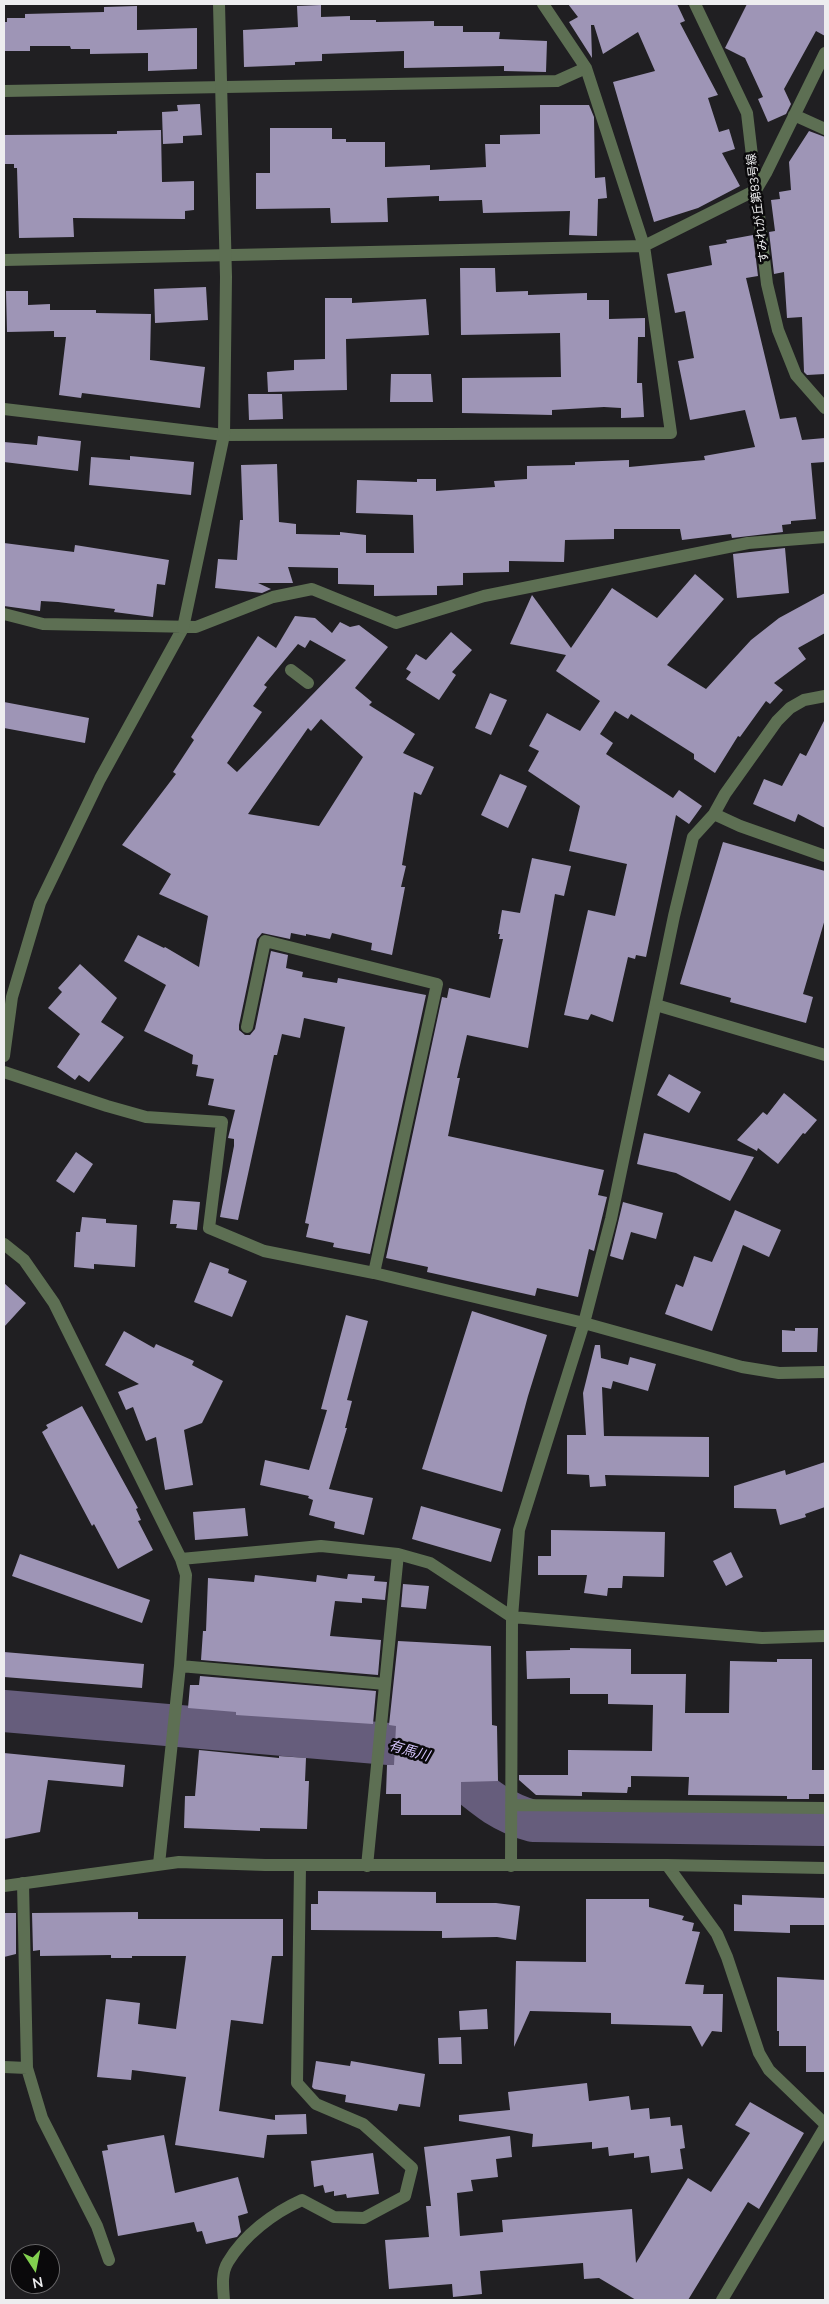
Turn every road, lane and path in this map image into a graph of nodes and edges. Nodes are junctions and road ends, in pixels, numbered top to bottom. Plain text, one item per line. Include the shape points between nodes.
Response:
1 (219, 4) edge
2 (543, 4) edge
3 (694, 4) edge
4 (825, 52) edge
5 (586, 68) junction
6 (221, 88) junction
7 (4, 91) edge
8 (794, 115) junction
9 (825, 129) edge
10 (756, 190) junction
11 (644, 246) junction
12 (225, 256) junction
13 (4, 260) edge
14 (825, 408) edge
15 (4, 409) edge
16 (224, 435) junction
17 (825, 537) edge
18 (4, 614) edge
19 (184, 628) junction
20 (290, 670) dead end
21 (308, 683) dead end
22 (825, 696) edge
23 (714, 814) junction
24 (825, 856) edge
25 (656, 1006) junction
26 (247, 1027) dead end
27 (825, 1055) edge
28 (4, 1056) edge
29 (4, 1072) edge
30 (4, 1244) edge
31 (374, 1273) junction
32 (584, 1324) junction
33 (825, 1372) edge
34 (398, 1554) junction
35 (181, 1559) junction
36 (512, 1617) junction
37 (825, 1636) edge
38 (180, 1666) junction
39 (385, 1684) junction
40 (512, 1806) junction
41 (825, 1808) edge
42 (159, 1864) junction
43 (511, 1865) junction
44 (667, 1865) junction
45 (300, 1866) junction
46 (367, 1866) junction
47 (825, 1868) edge
48 (23, 1883) junction
49 (4, 1886) edge
50 (4, 2067) edge
51 (27, 2068) junction
52 (825, 2126) edge
53 (109, 2260) dead end
54 (224, 2300) edge
55 (722, 2300) edge

1 - 6 street
2 - 5 street
3 - 10 street, すみれが丘第83号線 via 747,113
4 - 8 street
5 - 6 street via 557,81
5 - 11 street
6 - 7 street
6 - 12 street
8 - 9 street
8 - 10 street
10 - 11 street
10 - 14 street, すみれが丘第83号線 via 767,284 778,330 796,375
11 - 12 street
11 - 16 street via 671,433
12 - 13 street
12 - 16 street
15 - 16 street
16 - 19 street
17 - 19 street via 748,543 494,594 396,623 312,589 274,597 196,627
18 - 19 street via 43,624
19 - 28 street via 100,779 40,903 12,997
20 - 21 street
22 - 23 street via 804,700 777,721
23 - 24 street
23 - 25 street via 693,837
25 - 27 street
25 - 32 street via 611,1219
26 - 31 street via 265,941 436,984
29 - 31 street via 146,1117 222,1122 209,1228 264,1251
30 - 35 street via 24,1260 54,1303
31 - 32 street
32 - 33 street via 742,1367 779,1373
32 - 36 street via 518,1530
34 - 35 street via 321,1546
34 - 36 street via 430,1563
34 - 39 street
35 - 38 street via 186,1575
36 - 37 street via 762,1638
36 - 40 street
38 - 39 street
38 - 42 street
39 - 46 street
40 - 41 street
40 - 43 street
42 - 45 street
42 - 48 street
43 - 44 street
43 - 46 street
44 - 47 street
44 - 52 street via 717,1934 759,2053 769,2070
45 - 46 street
45 - 54 street via 297,2083 316,2104 363,2124 412,2168 405,2196 364,2218 334,2217 302,2200 252,2232 227,2263 222,2282
48 - 49 street
48 - 51 street
50 - 51 street
51 - 53 street via 42,2118 97,2226
52 - 55 street

